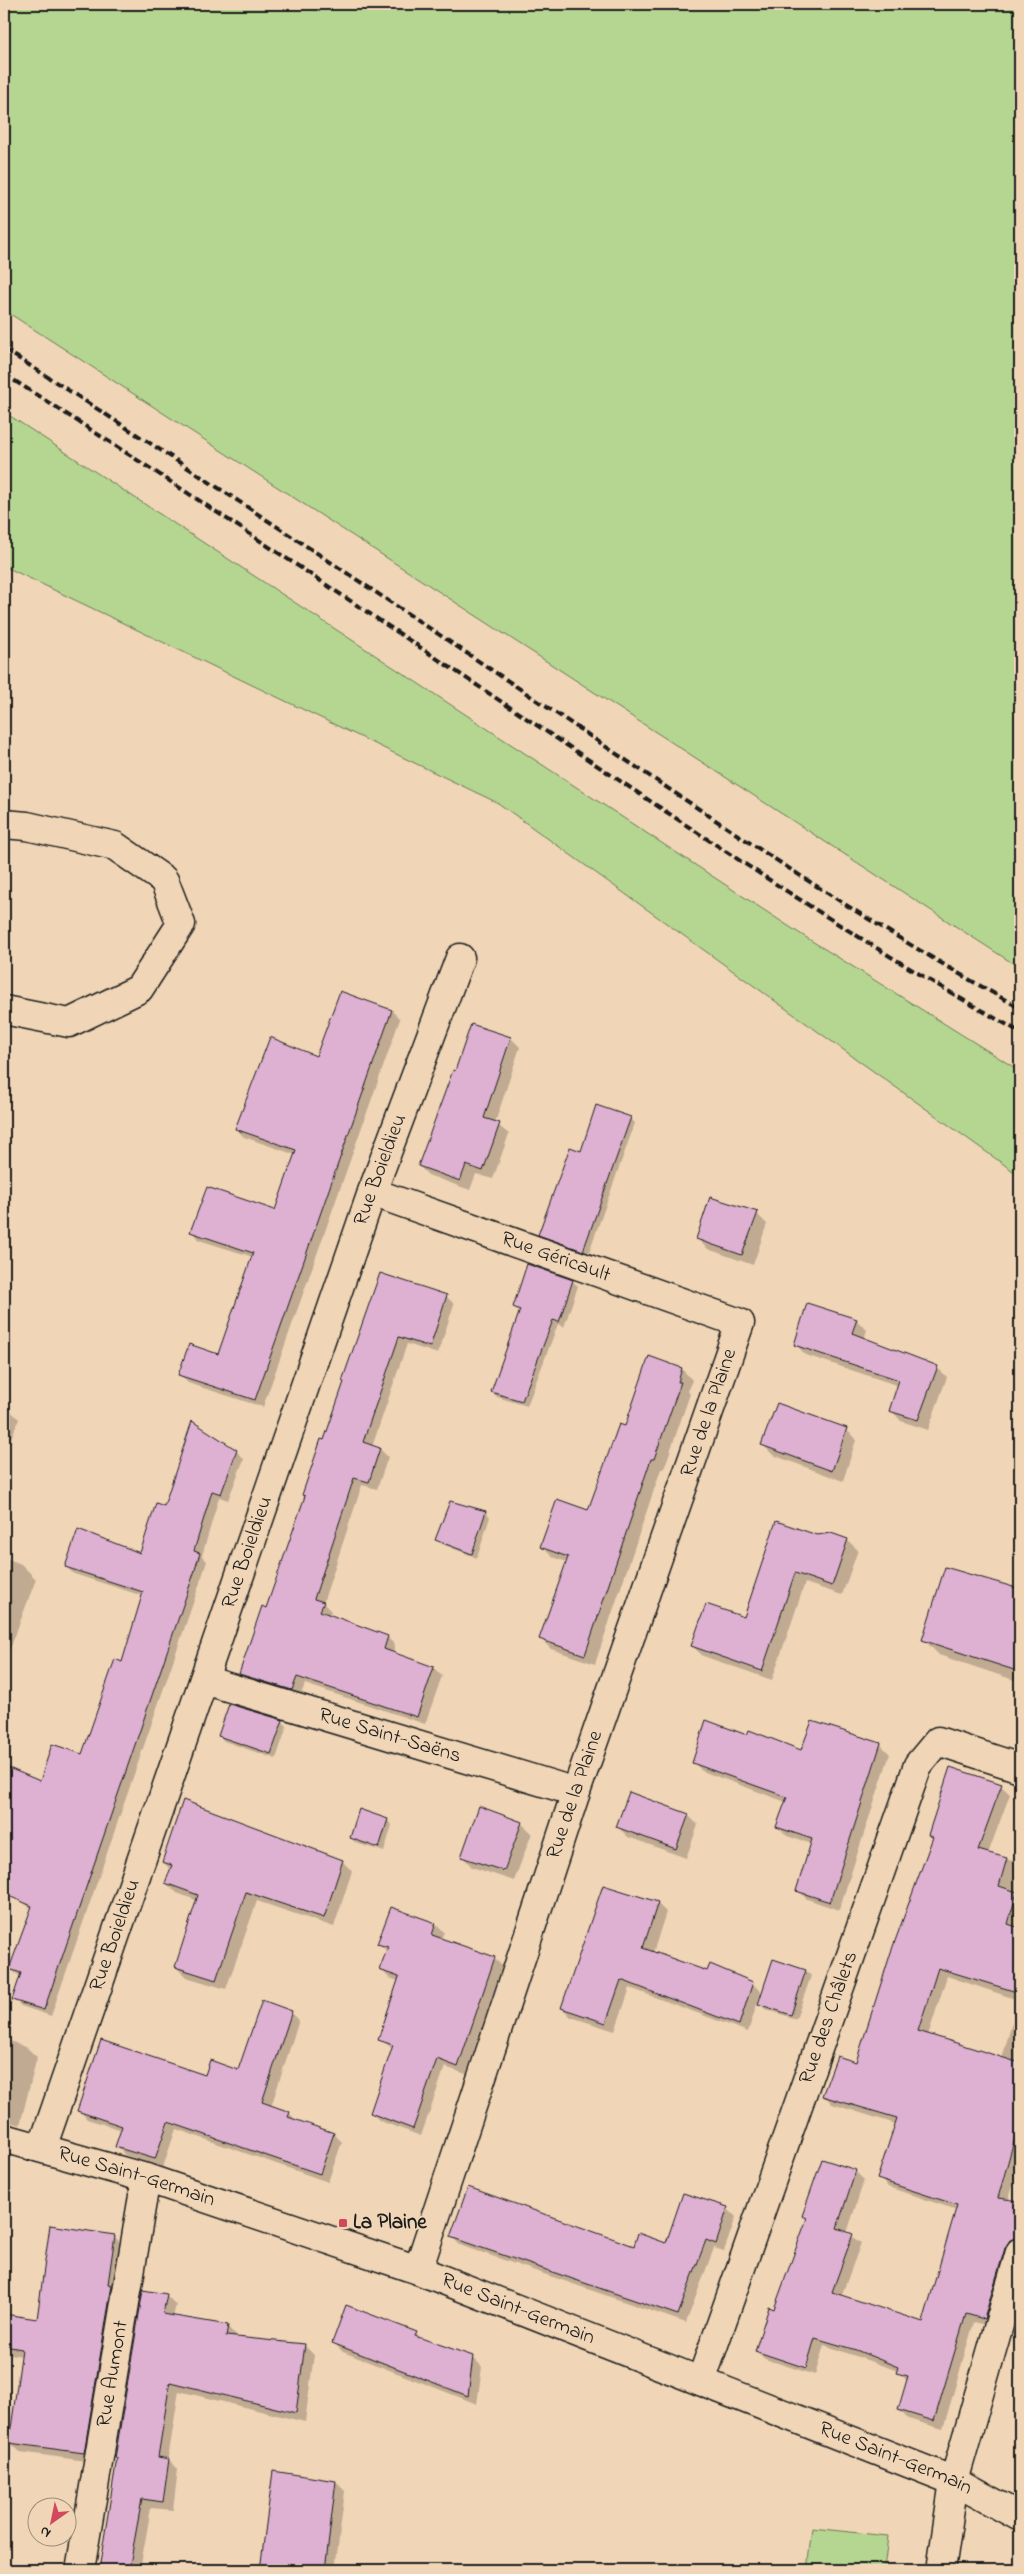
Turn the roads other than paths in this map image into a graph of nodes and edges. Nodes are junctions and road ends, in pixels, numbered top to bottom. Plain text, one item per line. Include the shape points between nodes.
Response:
1 (4, 824) edge
2 (460, 958) dead end
3 (4, 1010) edge
4 (372, 1192) junction
5 (740, 1323) joint
6 (204, 1680) junction
7 (1020, 1768) edge
8 (576, 1792) junction
9 (4, 2138) edge
10 (42, 2148) junction
11 (146, 2178) junction
12 (1020, 2252) edge
13 (418, 2270) junction
14 (701, 2381) junction
15 (954, 2481) junction
16 (1020, 2517) edge
17 (80, 2570) edge
18 (941, 2570) edge

1 - 3 street via 27,826 115,846 164,880 181,924 139,989 69,1023
2 - 4 street, Rue Boieldieu
4 - 5 street, Rue Géricault
4 - 6 street, Rue Boieldieu
5 - 8 street, Rue de la Plaine
6 - 8 street, Rue Saint-Saëns
6 - 10 street, Rue Boieldieu
7 - 14 street, Rue des Châlets via 938,1741 918,1766
8 - 13 street, Rue de la Plaine
9 - 10 street, Rue Saint-Germain
10 - 11 street, Rue Saint-Germain
11 - 13 street, Rue Saint-Germain
11 - 17 street, Rue Aumont
12 - 15 street
13 - 14 street, Rue Saint-Germain
14 - 15 street, Rue Saint-Germain
15 - 16 street, Rue Saint-Germain
15 - 18 street

